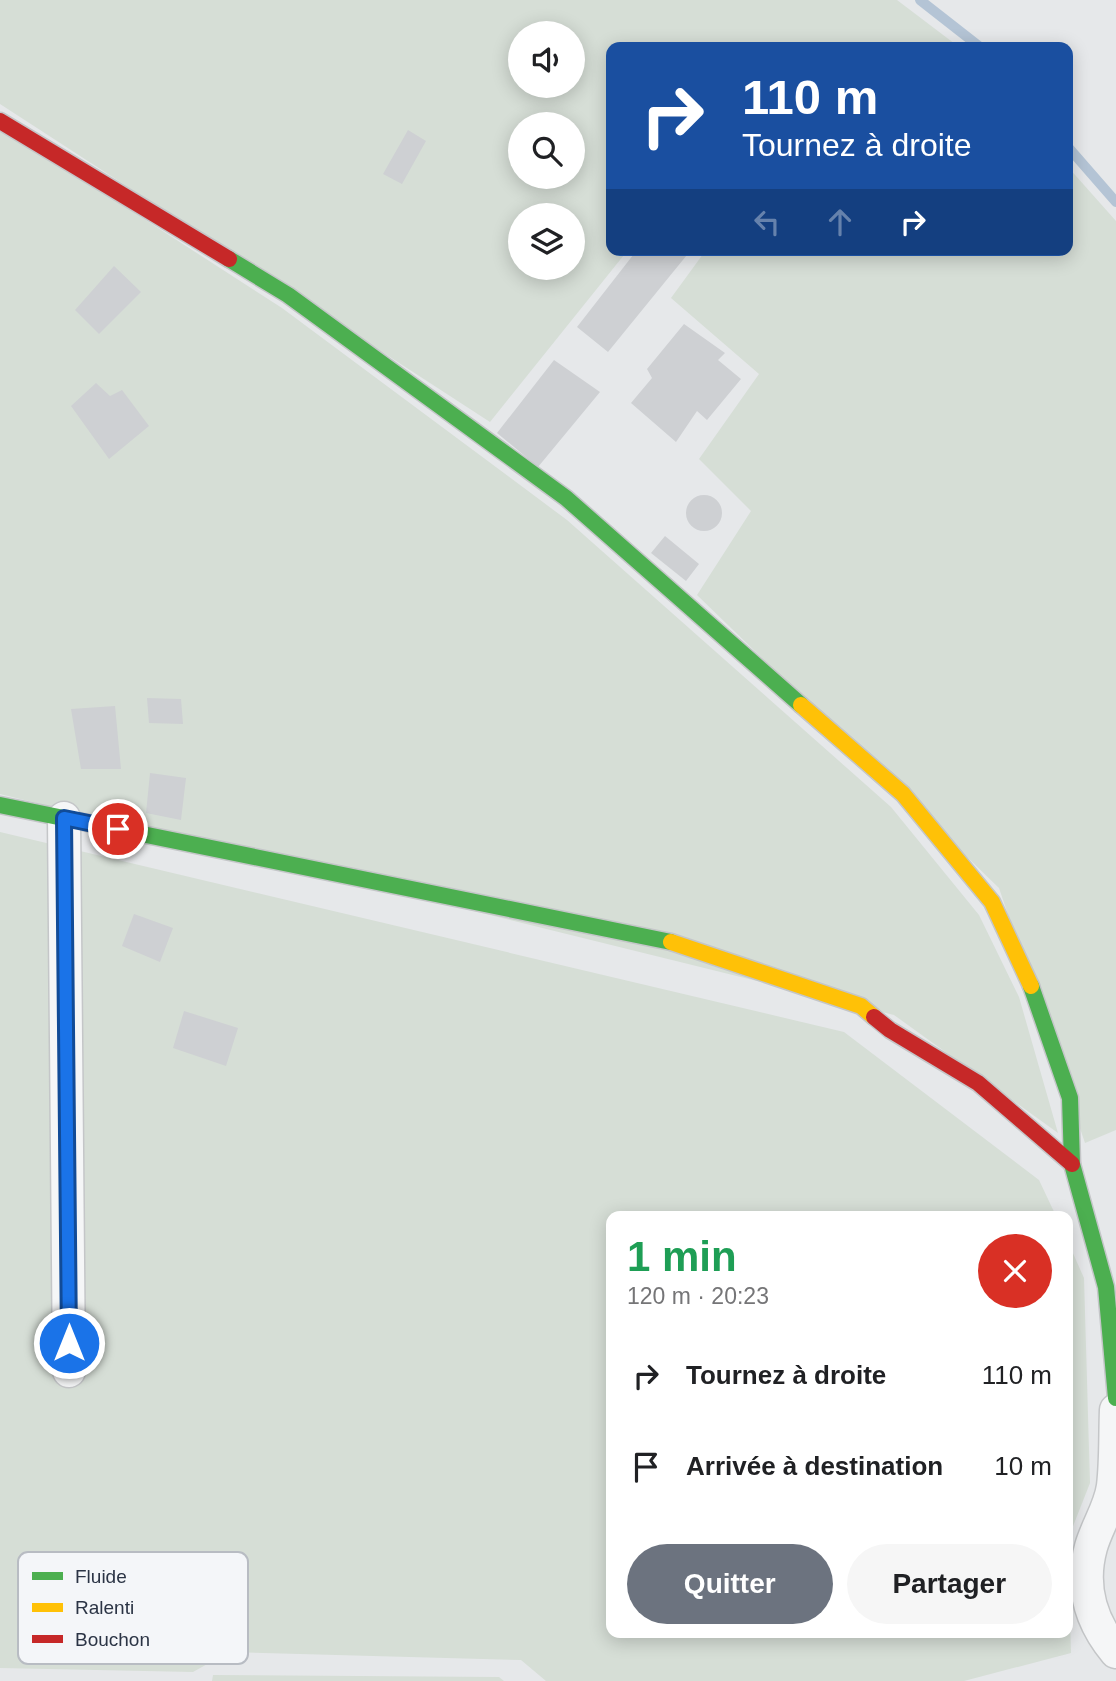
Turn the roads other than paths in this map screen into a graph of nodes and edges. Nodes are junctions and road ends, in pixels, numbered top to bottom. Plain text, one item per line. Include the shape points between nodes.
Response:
1 (0, 121) edge
2 (0, 806) edge
3 (64, 818) junction
4 (1072, 1164) junction
5 (69, 1371) dead end
6 (1116, 1398) edge
7 (1116, 1410) edge
8 (1116, 1652) edge

1 - 4 street via 288,295 566,498 903,794 992,902 1034,992 1070,1098
2 - 3 street
3 - 4 street via 670,942 861,1006 890,1030 978,1083
3 - 5 street
4 - 6 street via 1106,1287
7 - 8 street via 1113,1486 1087,1573 1097,1629

